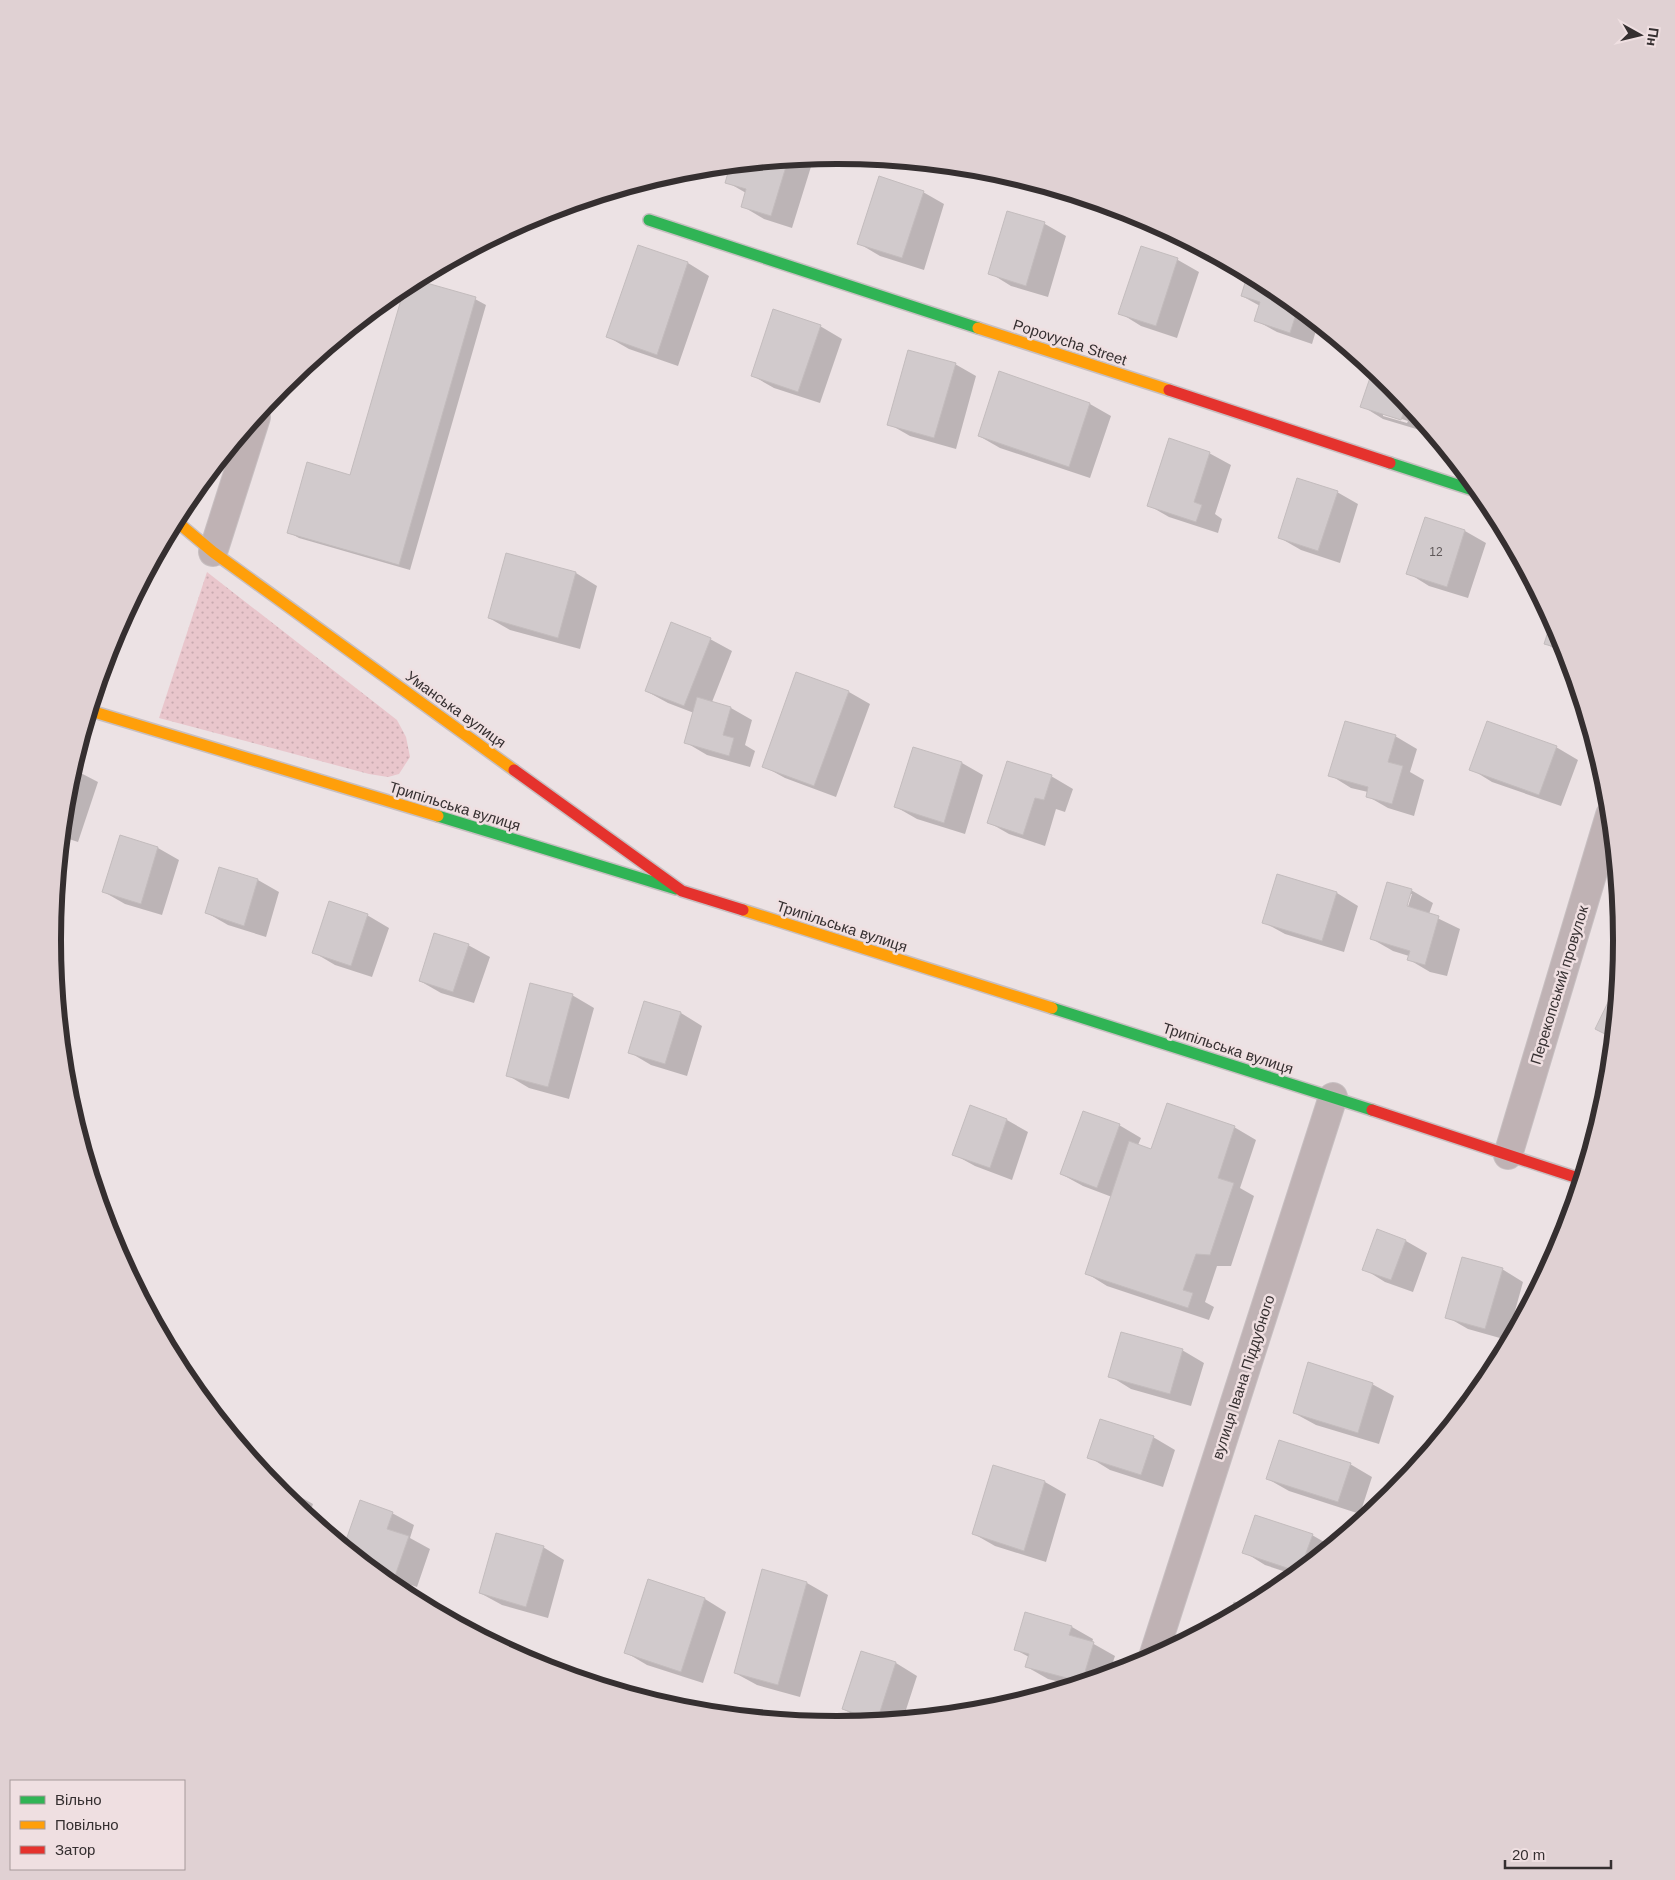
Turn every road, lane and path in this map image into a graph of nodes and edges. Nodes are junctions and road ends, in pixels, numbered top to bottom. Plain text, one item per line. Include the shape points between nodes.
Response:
1 (649, 220) dead end
2 (252, 431) edge
3 (1468, 489) edge
4 (182, 526) edge
5 (213, 552) junction
6 (96, 712) edge
7 (1606, 830) edge
8 (682, 891) junction
9 (1333, 1097) junction
10 (1508, 1155) junction
11 (1577, 1177) edge
12 (1156, 1647) edge

1 - 3 main road, Popovycha Street
2 - 5 street
4 - 5 main road, Уманська вулиця
5 - 8 main road, Уманська вулиця
6 - 8 main road, Трипільська вулиця
7 - 10 street, Перекопський провулок
8 - 9 main road, Трипільська вулиця
9 - 10 main road, Трипільська вулиця
9 - 12 street, вулиця Івана Піддубного
10 - 11 main road, Трипільська вулиця

